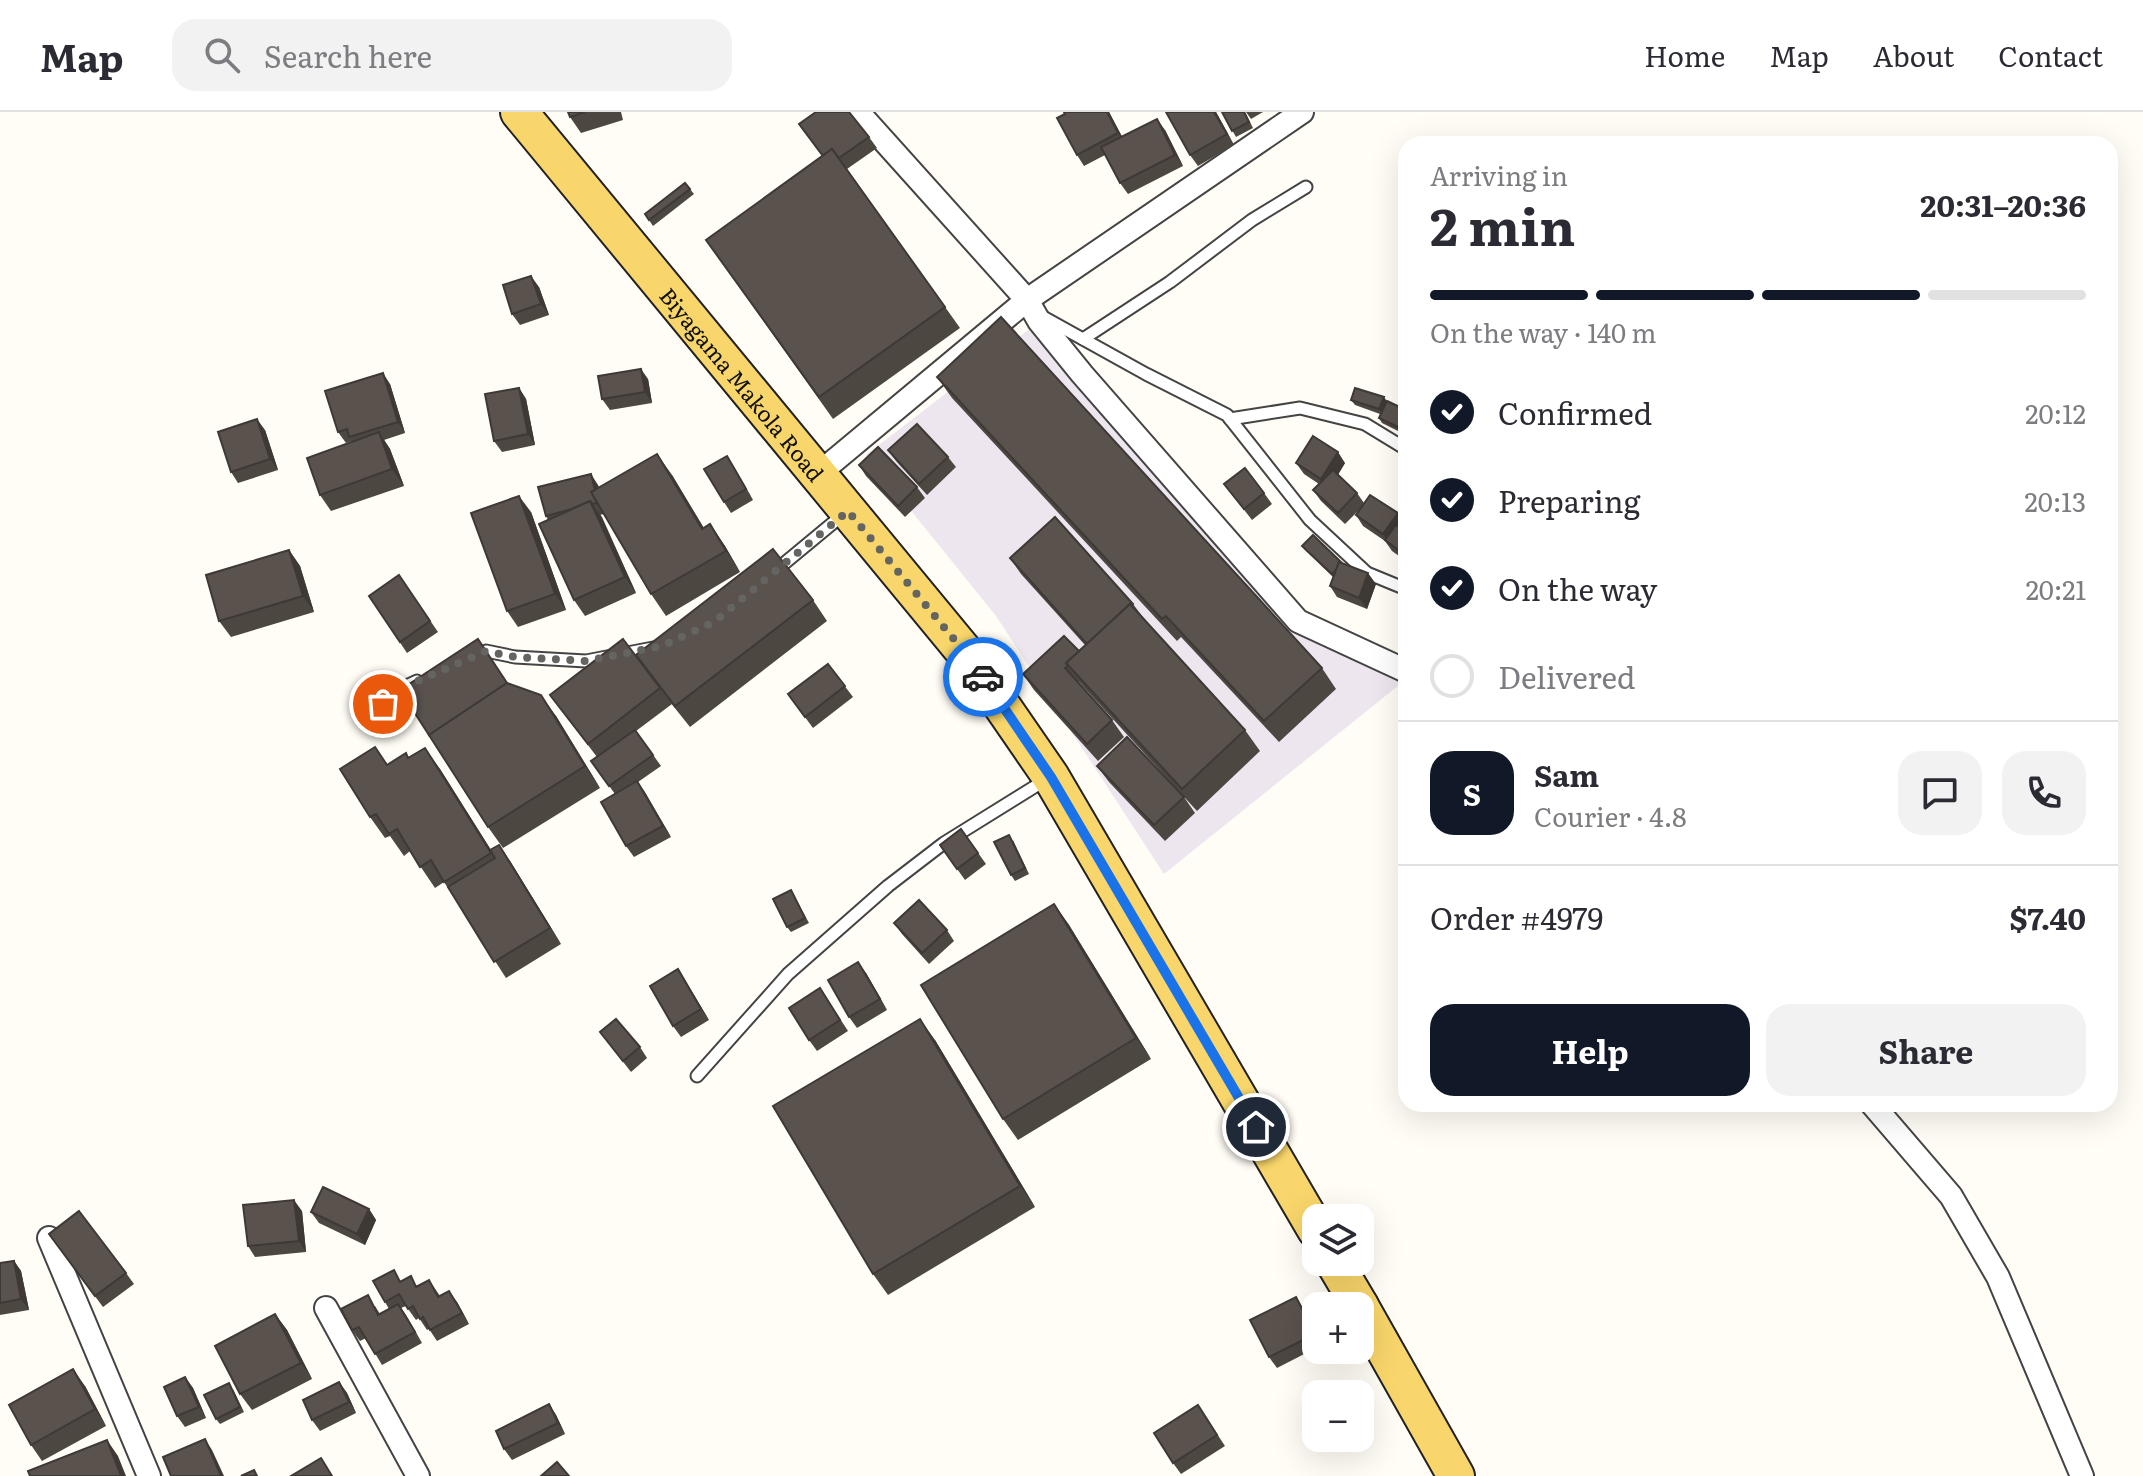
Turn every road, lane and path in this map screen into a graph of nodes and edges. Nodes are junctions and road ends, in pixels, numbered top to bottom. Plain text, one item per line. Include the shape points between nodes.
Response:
1 (519, 112) edge
2 (858, 112) edge
3 (1302, 112) edge
4 (1306, 187) dead end
5 (1031, 306) junction
6 (1083, 339) junction
7 (1230, 419) junction
8 (1398, 444) edge
9 (817, 475) junction
10 (848, 511) junction
11 (763, 581) edge
12 (1398, 586) edge
13 (662, 646) edge
14 (458, 663) edge
15 (1398, 667) edge
16 (429, 674) edge
17 (364, 720) dead end
18 (1051, 777) junction
19 (697, 1076) dead end
20 (1879, 1112) edge
21 (1302, 1206) edge
22 (49, 1238) edge
23 (326, 1308) dead end
24 (1374, 1331) edge
25 (149, 1476) edge
26 (418, 1476) edge
27 (1456, 1476) edge
28 (2082, 1476) edge

1 - 9 main road, Biyagama Makola Road
2 - 5 street
3 - 5 street
4 - 6 lane
5 - 6 lane
5 - 9 street
5 - 15 street via 1082,374 1298,621
6 - 7 lane
7 - 8 lane via 1300,408 1365,424
7 - 12 lane via 1310,520 1367,573
9 - 10 main road, Biyagama Makola Road
10 - 11 lane
10 - 18 main road, Biyagama Makola Road via 967,655
13 - 14 lane via 586,661 486,651
16 - 17 lane via 402,688
18 - 19 lane via 944,843 888,886 788,974
18 - 21 main road, Biyagama Makola Road
20 - 28 street via 1951,1196 1998,1277
22 - 25 street
23 - 26 street
24 - 27 main road

